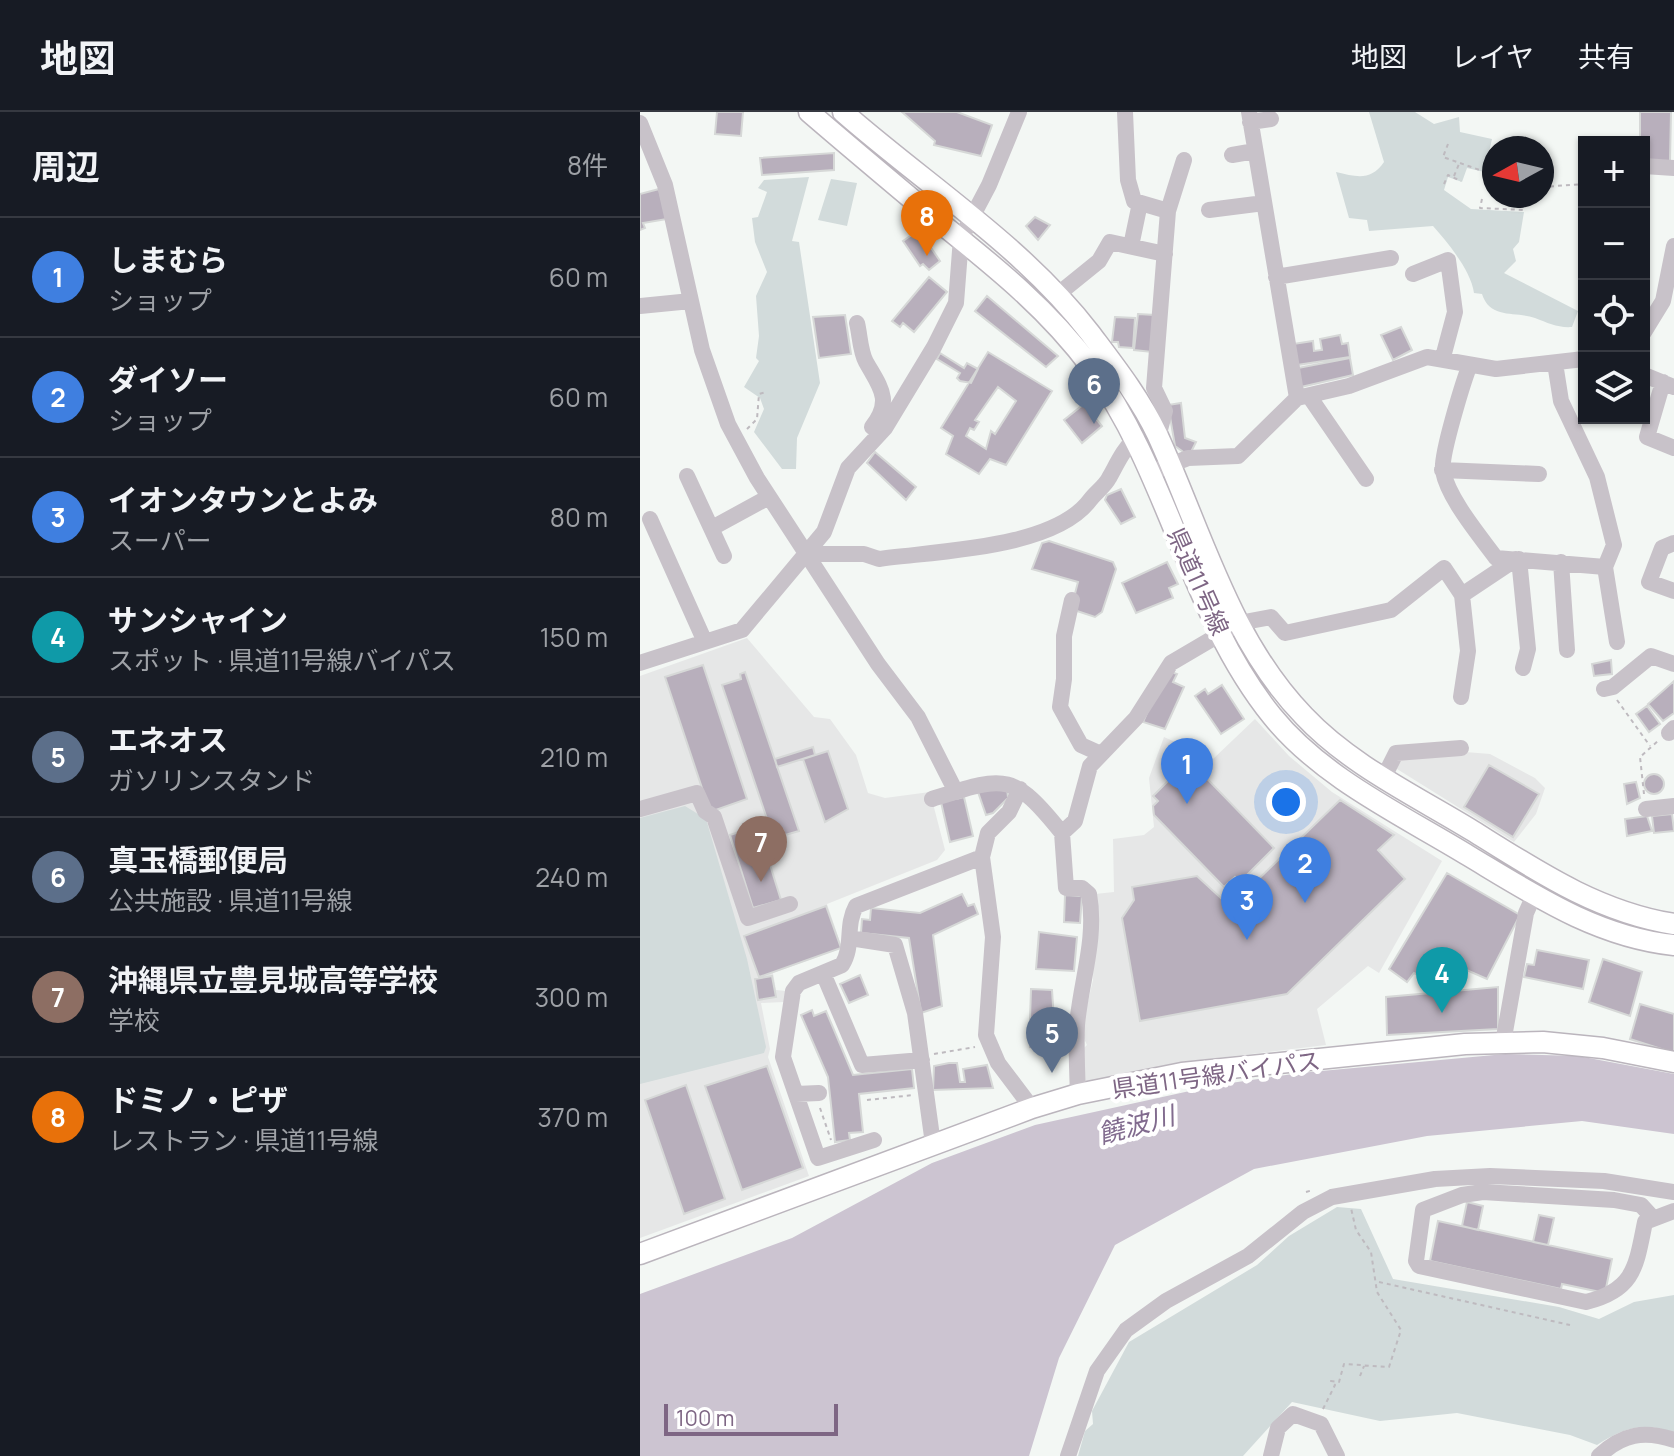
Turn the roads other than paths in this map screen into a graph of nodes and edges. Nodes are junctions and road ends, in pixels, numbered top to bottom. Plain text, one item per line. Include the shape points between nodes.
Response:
1 (843, 112) edge
2 (1019, 112) edge
3 (1125, 112) edge
4 (822, 116) edge
5 (1250, 117) edge
6 (1271, 119) dead end
7 (640, 123) edge
8 (1255, 151) junction
9 (1232, 155) dead end
10 (1184, 160) dead end
11 (1650, 166) edge
12 (1674, 168) edge
13 (1140, 203) junction
14 (1264, 203) junction
15 (1209, 210) dead end
16 (1168, 211) junction
17 (971, 219) junction
18 (961, 238) junction
19 (1131, 246) junction
20 (1674, 246) edge
21 (1165, 254) junction
22 (1391, 258) dead end
23 (1413, 274) dead end
24 (1276, 277) junction
25 (1670, 287) edge
26 (1057, 295) junction
27 (691, 301) junction
28 (640, 306) edge
29 (1650, 317) edge
30 (857, 323) dead end
31 (1443, 357) junction
32 (1578, 360) edge
33 (1555, 363) junction
34 (1469, 367) junction
35 (1650, 377) edge
36 (1669, 385) edge
37 (1303, 397) junction
38 (1136, 437) junction
39 (1158, 437) junction
40 (865, 447) junction
41 (1674, 448) edge
42 (1161, 467) junction
43 (1442, 470) junction
44 (1539, 474) dead end
45 (687, 476) dead end
46 (1366, 479) dead end
47 (769, 497) junction
48 (650, 519) dead end
49 (712, 528) junction
50 (1674, 543) edge
51 (807, 554) junction
52 (724, 556) dead end
53 (1518, 559) junction
54 (1561, 562) junction
55 (1605, 567) junction
56 (1674, 591) edge
57 (1462, 595) junction
58 (1072, 600) dead end
59 (1230, 627) junction
60 (705, 642) junction
61 (1617, 642) dead end
62 (640, 643) edge
63 (1567, 650) dead end
64 (644, 662) edge
65 (1674, 664) edge
66 (1523, 668) dead end
67 (1609, 692) road end
68 (1461, 697) dead end
69 (1461, 748) dead end
70 (1101, 754) junction
71 (1384, 777) junction
72 (1020, 789) junction
73 (956, 792) junction
74 (932, 799) dead end
75 (1674, 806) edge
76 (640, 809) edge
77 (1646, 809) road end
78 (1062, 833) junction
79 (982, 857) junction
80 (1534, 895) junction
81 (790, 904) dead end
82 (1674, 924) edge
83 (850, 938) junction
84 (1674, 945) edge
85 (823, 973) junction
86 (1503, 1043) junction
87 (921, 1058) junction
88 (1674, 1062) edge
89 (819, 1093) road end
90 (796, 1094) junction
91 (1078, 1094) junction
92 (1032, 1108) junction
93 (874, 1140) dead end
94 (933, 1144) junction
95 (818, 1158) junction
96 (827, 1182) junction
97 (1674, 1192) edge
98 (1674, 1211) edge
99 (1652, 1217) junction
100 (640, 1254) edge
101 (1674, 1440) edge
102 (1068, 1456) edge
103 (1271, 1456) edge
104 (1337, 1456) edge
105 (1599, 1456) edge

1 - 17 main road, 県道11号線
2 - 17 street
3 - 13 street via 1128,180 1134,201
4 - 18 main road, 県道11号線
5 - 6 street
5 - 8 street
7 - 27 street via 665,185
8 - 9 street
8 - 14 street
10 - 16 street
11 - 12 street
13 - 16 street
13 - 19 street
14 - 15 street
14 - 24 street
16 - 21 street
17 - 18 street
17 - 26 main road, 県道11号線
18 - 38 main road, 県道11号線 via 1055,322 1105,386
18 - 40 street via 956,303 885,428
19 - 21 street
19 - 26 street via 1110,242 1099,261
20 - 25 street
21 - 39 street via 1154,388 1165,411
22 - 24 street
23 - 31 street via 1448,260 1455,312
24 - 37 street
25 - 29 street
26 - 39 main road, 県道11号線 via 1118,372
27 - 28 street
27 - 47 street via 702,350 733,435
30 - 40 street via 865,359 880,381 885,403 881,416 858,439
31 - 34 street
31 - 37 street via 1427,357
32 - 33 street
33 - 34 street
33 - 55 street via 1561,401 1597,477 1614,545
34 - 43 street
35 - 36 street
36 - 41 street via 1647,437
37 - 42 street via 1238,456 1188,458
37 - 46 street
38 - 42 main road, 県道11号線
38 - 51 street via 1090,500 1059,524 1018,541 879,559 853,553
39 - 42 main road, 県道11号線
40 - 51 street via 848,468 824,532
42 - 59 main road, 県道11号線
43 - 44 street
43 - 53 street via 1467,519 1496,558
45 - 49 street
47 - 49 street
47 - 51 street
48 - 60 street
49 - 52 street
50 - 56 street via 1662,548 1649,582
51 - 60 street via 742,630
51 - 73 street via 918,717
53 - 54 street
53 - 57 street
53 - 66 street via 1528,649
54 - 55 street
54 - 63 street
55 - 61 street
57 - 59 street via 1444,568 1391,610 1285,633 1271,617
57 - 68 street via 1468,651
58 - 70 street via 1060,707 1081,745
59 - 70 street via 1171,663 1136,718
59 - 71 main road, 県道11号線 via 1306,718
59 - 80 main road, 県道11号線 via 1264,705 1305,750
60 - 64 street
62 - 64 street
65 - 67 street via 1651,656
69 - 71 street via 1396,753
70 - 78 street via 1090,766 1075,821
71 - 82 main road, 県道11号線 via 1580,895
72 - 73 street via 1011,782 987,782
72 - 78 street
72 - 79 street via 1009,812 988,833
73 - 74 street
75 - 77 street
76 - 81 street via 697,793 714,817 748,918
78 - 91 street via 1066,888 1082,888 1089,894 1093,914 1077,1024
79 - 83 street via 867,898 851,915
79 - 92 street via 993,937 988,1045
80 - 84 main road, 県道11号線 via 1612,932
80 - 86 street via 1526,913
83 - 85 street via 842,965
83 - 87 street via 895,945 915,1013
85 - 87 street via 862,1065
85 - 90 street via 799,983 790,1000 782,1049
86 - 88 main road, 県道11号線バイパス via 1603,1048
86 - 91 main road, 県道11号線バイパス via 1182,1073
87 - 94 street
89 - 90 street
90 - 95 street
91 - 92 main road, 県道11号線バイパス
92 - 94 main road, 県道11号線バイパス
93 - 95 street
94 - 96 main road, 県道11号線バイパス
95 - 96 street
96 - 100 main road, 県道11号線バイパス
97 - 102 street via 1604,1181 1490,1176 1435,1179 1332,1197 1303,1212 1248,1256 1166,1301 1126,1330 1097,1371
98 - 99 street
99 - 99 street via 1645,1222 1634,1274 1609,1297 1586,1302 1419,1266 1416,1261 1423,1210 1462,1195 1614,1200 1641,1205
101 - 105 street via 1630,1435
103 - 104 street via 1275,1434 1288,1418 1299,1415 1317,1421

